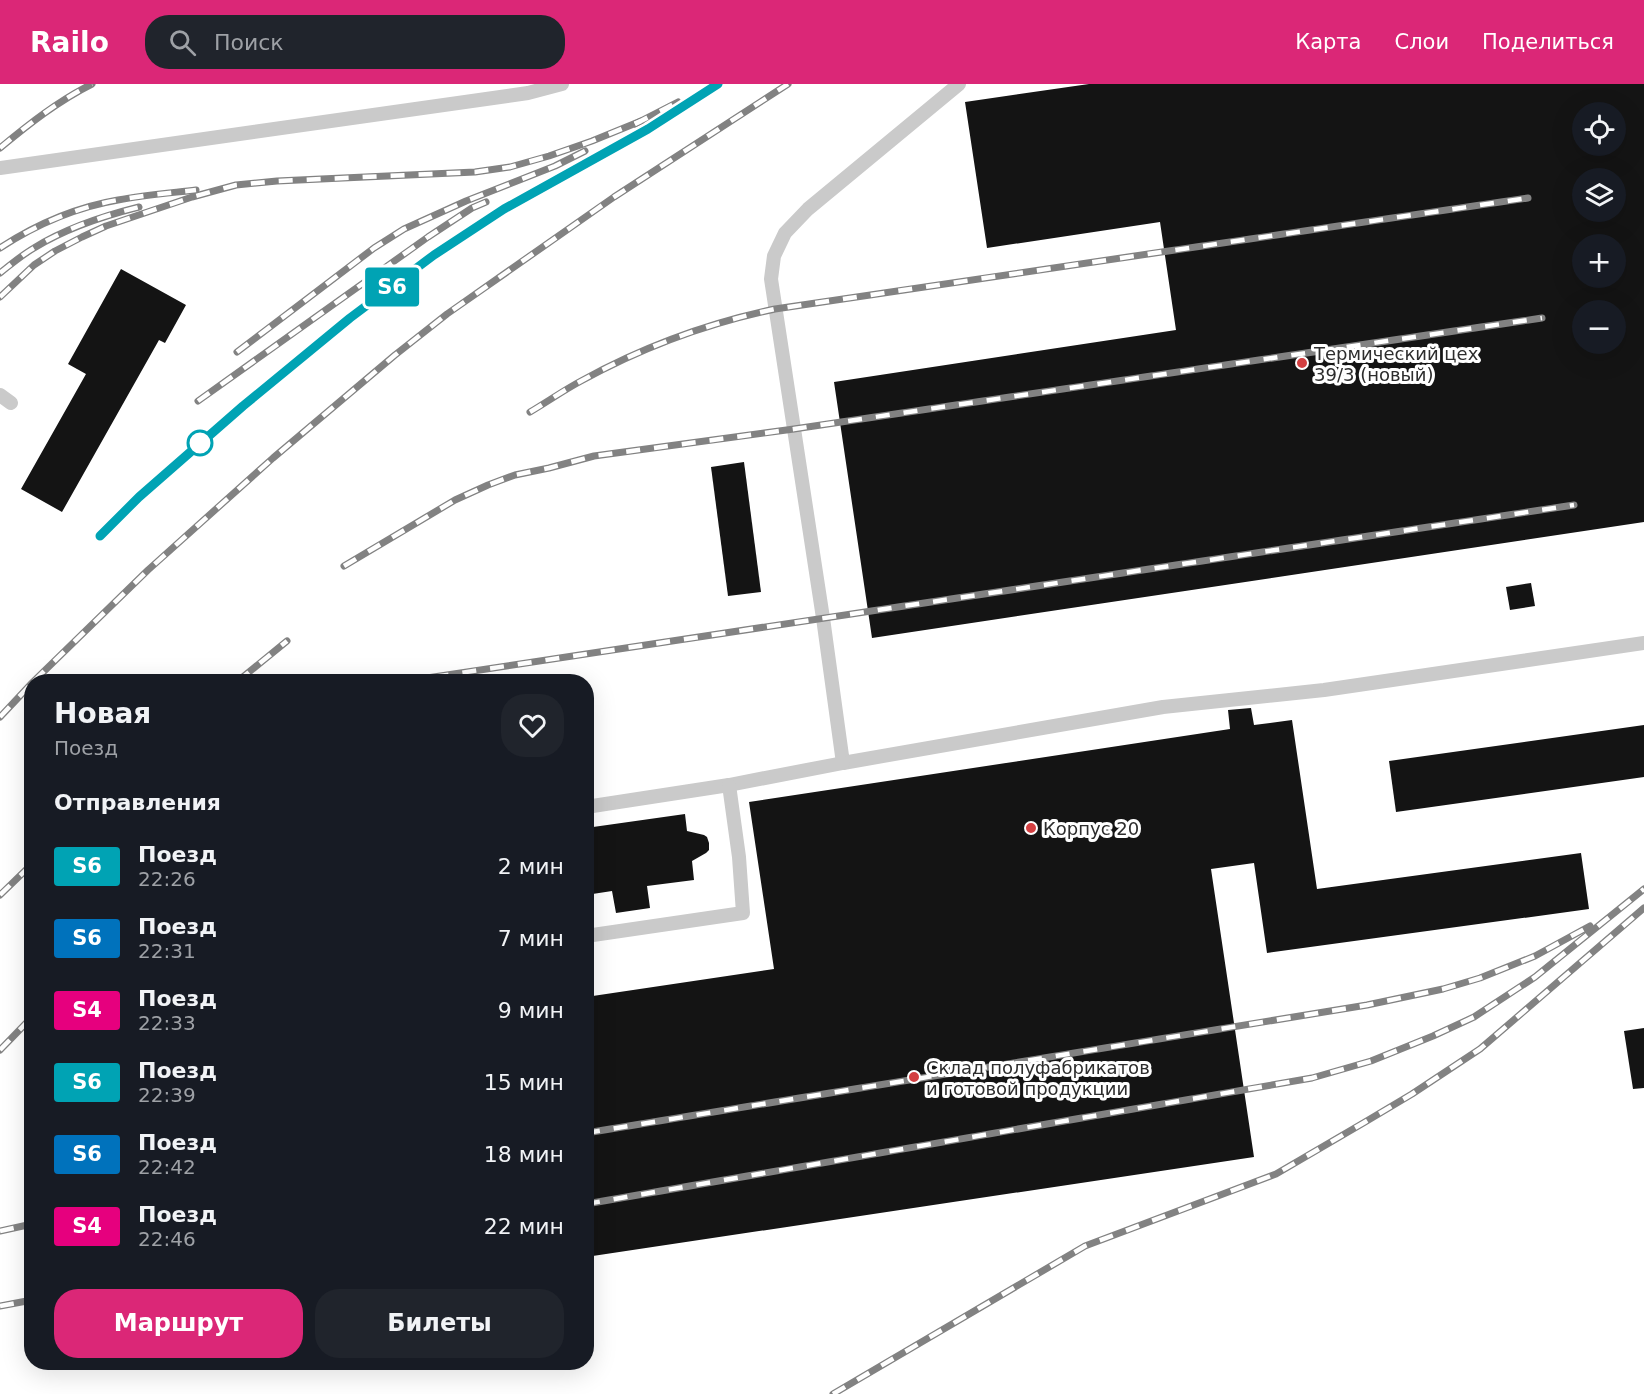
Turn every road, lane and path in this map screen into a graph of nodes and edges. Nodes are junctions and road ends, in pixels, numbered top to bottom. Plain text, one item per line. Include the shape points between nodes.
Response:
1 (562, 84) edge
2 (959, 84) edge
3 (0, 168) edge
4 (0, 395) edge
5 (11, 404) dead end
6 (1644, 643) edge
7 (843, 763) junction
8 (729, 785) junction
9 (594, 806) edge
10 (594, 935) edge

1 - 3 lane via 528,93
2 - 7 lane via 808,209 785,233 774,256 771,279 775,309
4 - 5 lane
6 - 7 lane via 1324,690 1163,707
7 - 8 lane
8 - 9 lane
8 - 10 lane via 743,913

